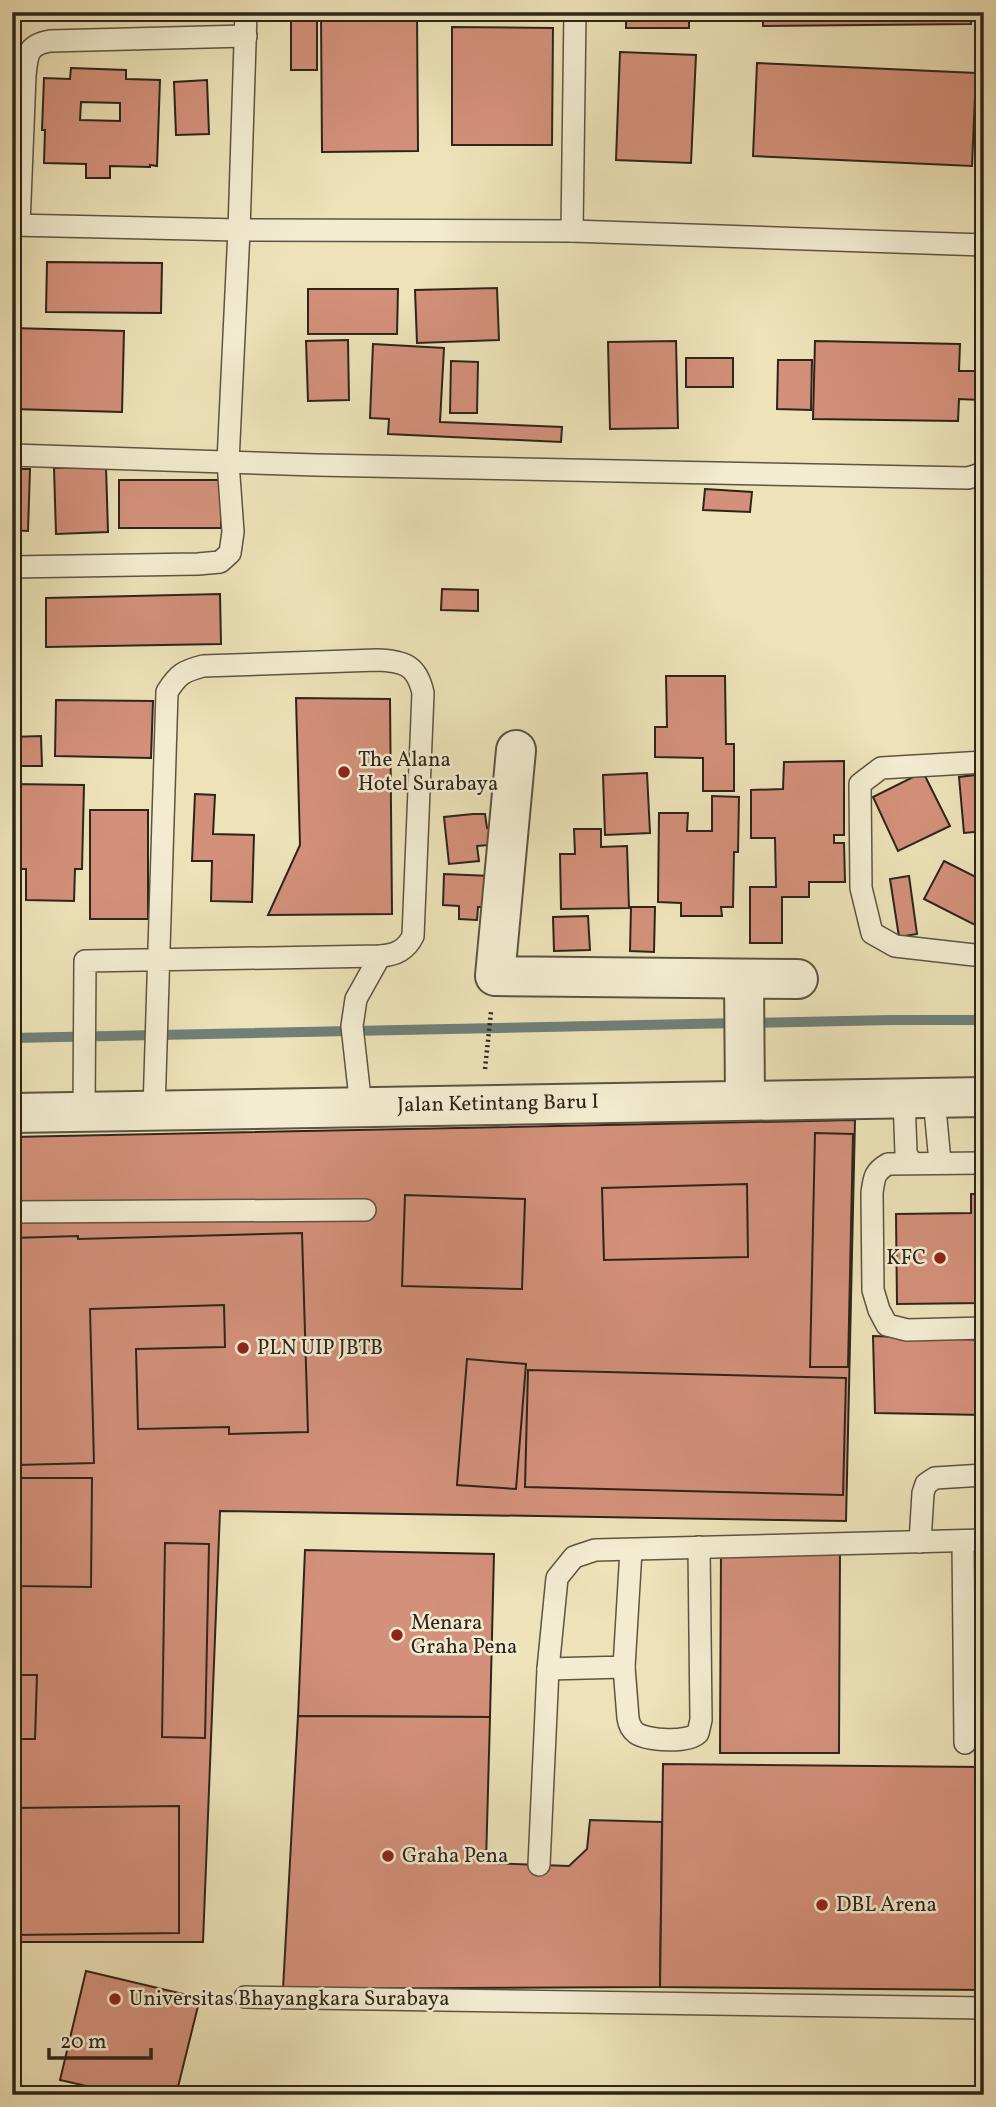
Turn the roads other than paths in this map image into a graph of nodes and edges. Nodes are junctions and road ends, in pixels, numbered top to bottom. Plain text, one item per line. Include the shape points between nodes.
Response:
1 (246, 12) edge
2 (575, 12) edge
3 (246, 36) junction
4 (21, 50) edge
5 (15, 225) edge
6 (239, 230) junction
7 (572, 230) junction
8 (984, 245) edge
9 (12, 454) edge
10 (228, 461) junction
11 (984, 472) edge
12 (12, 567) edge
13 (516, 750) dead end
14 (984, 762) edge
15 (984, 954) edge
16 (380, 956) junction
17 (158, 960) junction
18 (798, 979) dead end
19 (744, 993) junction
20 (984, 1097) edge
21 (919, 1098) junction
22 (745, 1100) junction
23 (361, 1107) junction
24 (154, 1110) junction
25 (84, 1111) junction
26 (12, 1112) edge
27 (911, 1162) junction
28 (940, 1162) junction
29 (984, 1163) edge
30 (365, 1210) dead end
31 (12, 1212) edge
32 (984, 1328) edge
33 (984, 1475) edge
34 (973, 1541) edge
35 (920, 1542) junction
36 (699, 1546) junction
37 (631, 1549) junction
38 (624, 1667) junction
39 (548, 1669) junction
40 (965, 1743) dead end
41 (539, 1865) dead end
42 (245, 1997) dead end
43 (984, 2008) edge

1 - 3 lane
2 - 7 lane
3 - 4 lane via 50,41
3 - 6 lane
4 - 5 lane via 25,76
5 - 6 lane
6 - 7 lane
6 - 10 lane
7 - 8 lane
9 - 10 lane
10 - 11 lane via 968,478
10 - 12 lane via 233,533 230,554 220,562
13 - 19 street via 495,976
14 - 15 lane via 881,768 860,785 860,888 872,933 895,946
16 - 17 lane
16 - 17 lane via 404,948 413,936 423,693 412,668 395,660 203,666 186,670 175,679 167,692
16 - 23 lane via 356,999 352,1026
17 - 24 lane
17 - 25 lane via 85,961
18 - 19 street
19 - 22 street
20 - 21 street, Jalan Ketintang Baru I
21 - 22 street, Jalan Ketintang Baru I
21 - 27 lane via 906,1153
21 - 28 lane
22 - 23 street, Jalan Ketintang Baru I
23 - 24 street, Jalan Ketintang Baru I
24 - 25 street, Jalan Ketintang Baru I
25 - 26 street, Jalan Ketintang Baru I
27 - 28 lane
27 - 32 lane via 888,1164 878,1169 874,1180 873,1290 879,1310 887,1325 907,1330
28 - 29 lane
30 - 31 lane
33 - 35 lane via 935,1478 926,1484
34 - 35 lane
34 - 40 lane
35 - 36 lane
36 - 37 lane
36 - 38 lane via 698,1733 687,1739 636,1733 629,1724
37 - 38 lane
37 - 39 lane via 595,1550 573,1557 565,1566 557,1578
38 - 39 lane
39 - 41 lane
42 - 43 lane via 534,1994

